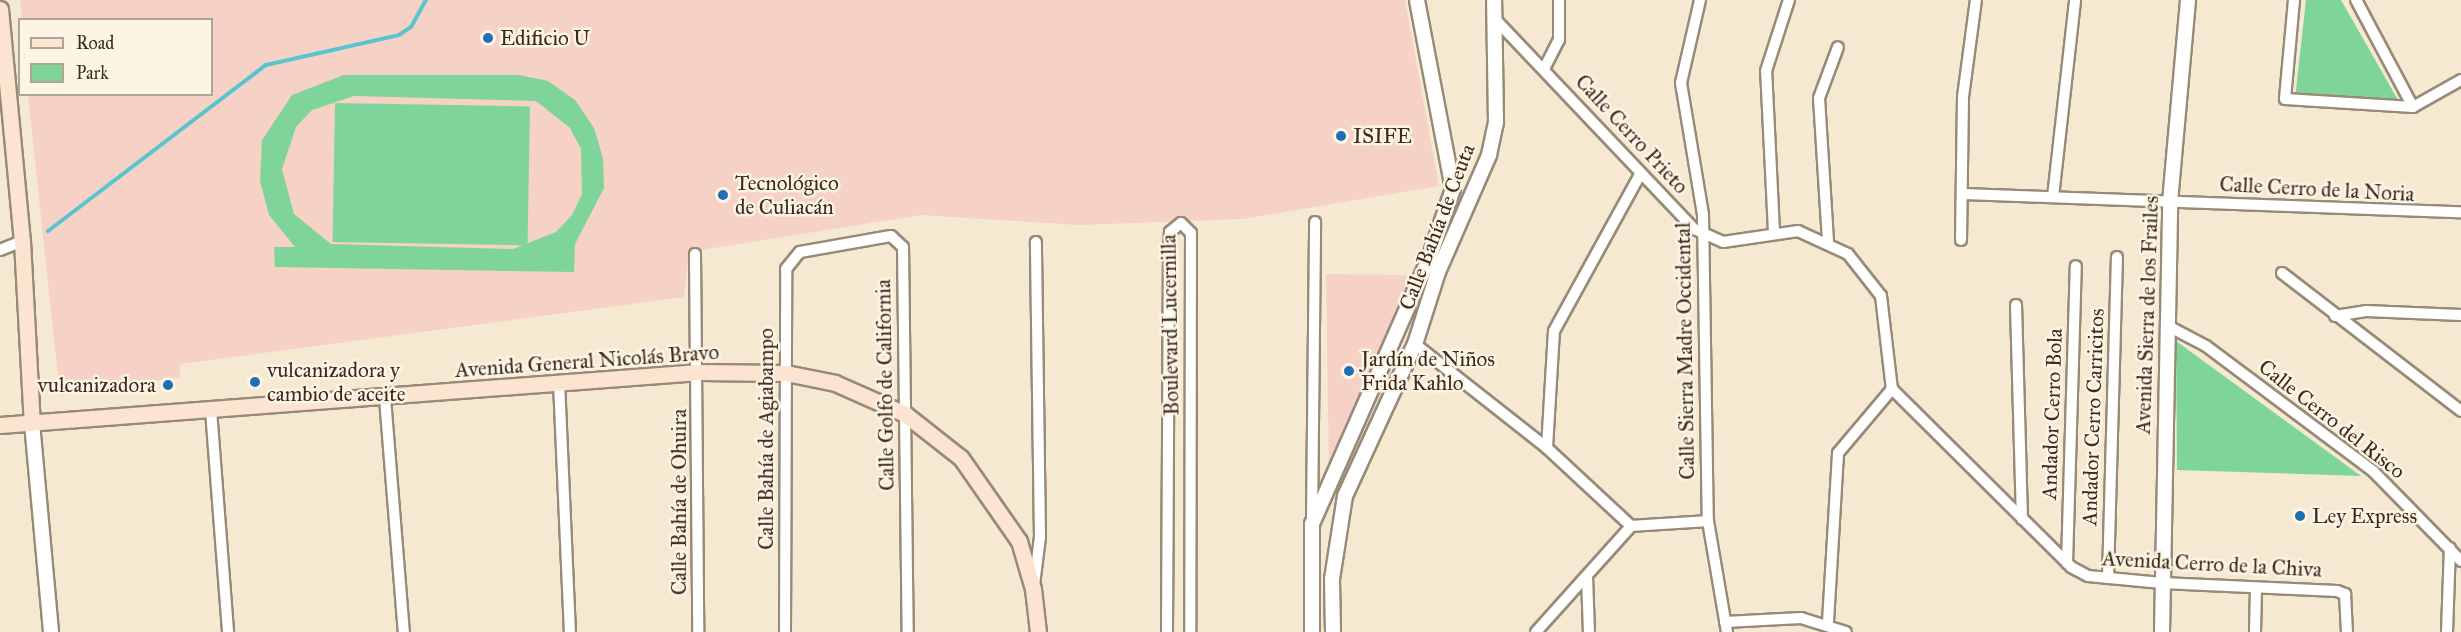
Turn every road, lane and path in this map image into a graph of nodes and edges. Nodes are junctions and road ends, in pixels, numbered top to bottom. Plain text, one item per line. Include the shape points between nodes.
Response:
1 (1418, 0) edge
2 (1494, 0) edge
3 (1559, 0) edge
4 (1700, 0) edge
5 (1789, 0) edge
6 (1976, 0) edge
7 (2075, 0) edge
8 (2188, 0) edge
9 (2294, 0) edge
10 (2356, 0) edge
11 (0, 9) edge
12 (1494, 18) junction
13 (1838, 47) dead end
14 (1544, 69) junction
15 (2461, 80) edge
16 (2414, 107) junction
17 (7, 148) edge
18 (1641, 172) junction
19 (1962, 194) junction
20 (2053, 197) junction
21 (2170, 202) junction
22 (2461, 212) edge
23 (1316, 222) dead end
24 (1774, 232) junction
25 (1705, 234) junction
26 (1961, 240) dead end
27 (22, 241) junction
28 (1828, 241) junction
29 (1036, 242) dead end
30 (0, 250) edge
31 (800, 252) joint
32 (695, 254) dead end
33 (2117, 257) dead end
34 (2076, 266) dead end
35 (2282, 273) dead end
36 (2016, 305) dead end
37 (2461, 315) edge
38 (2335, 316) junction
39 (2166, 325) junction
40 (1415, 344) junction
41 (699, 372) junction
42 (786, 373) junction
43 (559, 382) junction
44 (1895, 392) junction
45 (385, 398) junction
46 (211, 410) junction
47 (2461, 411) edge
48 (905, 414) junction
49 (32, 423) junction
50 (0, 425) edge
51 (1547, 448) junction
52 (1342, 461) junction
53 (1357, 469) junction
54 (2022, 519) junction
55 (1708, 521) junction
56 (1312, 524) junction
57 (1631, 526) junction
58 (2456, 548) edge
59 (2461, 561) edge
60 (2067, 563) junction
61 (1587, 576) junction
62 (2108, 578) junction
63 (2162, 584) junction
64 (2256, 588) junction
65 (1034, 589) junction
66 (1828, 622) junction
67 (1726, 627) edge
68 (51, 632) edge
69 (228, 632) edge
70 (404, 632) edge
71 (570, 632) edge
72 (698, 632) edge
73 (785, 632) edge
74 (908, 632) edge
75 (1038, 632) edge
76 (1167, 632) edge
77 (1190, 632) edge
78 (1312, 632) edge
79 (1332, 632) edge
80 (1536, 632) edge
81 (1589, 632) edge
82 (1846, 632) edge
83 (2162, 632) edge
84 (2255, 632) edge
85 (2347, 632) edge
86 (2447, 632) edge

1 - 52 street via 1453,189 1430,256
2 - 12 street, Calle Bahía de Ceuta
3 - 14 street via 1559,40
4 - 25 street, Calle Sierra Madre Occidental via 1681,83
5 - 24 street via 1777,32 1765,93
6 - 19 street via 1963,97
7 - 20 street
8 - 21 street, Avenida Sierra de los Frailes
9 - 16 street via 2285,99
10 - 16 street
11 - 17 main road
12 - 14 street, Calle Cerro Prieto
12 - 40 street, Calle Bahía de Ceuta via 1496,122 1490,149 1438,272
13 - 28 street via 1819,98
14 - 18 street, Calle Cerro Prieto
15 - 16 street
17 - 27 main road
18 - 25 street, Calle Cerro Prieto
18 - 51 street via 1554,331
19 - 20 street, Calle Cerro de la Noria
19 - 26 street
20 - 21 street, Calle Cerro de la Noria
21 - 22 street, Calle Cerro de la Noria
21 - 39 street, Avenida Sierra de los Frailes
23 - 56 street
24 - 25 street via 1723,242
24 - 28 street via 1798,231
25 - 55 street, Calle Sierra Madre Occidental
27 - 30 street
27 - 49 main road
28 - 44 street via 1862,267 1881,296
29 - 65 street via 1040,537
31 - 42 street, Calle Bahía de Agiabampo via 786,269
31 - 48 street, Calle Golfo de California via 886,236 900,240
32 - 41 street, Calle Bahía de Ohuira
33 - 62 street, Andador Cerro Carricitos
34 - 60 street, Andador Cerro Bola
35 - 38 street
36 - 54 street
37 - 38 street via 2366,311
38 - 47 street
39 - 58 street, Calle Cerro del Risco via 2206,346 2373,471
39 - 63 street, Avenida Sierra de los Frailes
40 - 51 street
40 - 53 street, Calle Bahía de Ceuta
41 - 42 main road, Avenida General Nicolás Bravo
41 - 43 main road, Avenida General Nicolás Bravo
41 - 72 street, Calle Bahía de Ohuira
42 - 48 main road, Avenida General Nicolás Bravo via 835,383
42 - 73 street, Calle Bahía de Agiabampo
43 - 45 main road, Avenida General Nicolás Bravo
43 - 71 street
44 - 54 street, Avenida Cerro de la Chiva
44 - 66 street via 1838,453
45 - 46 main road, Avenida General Nicolás Bravo
45 - 70 street
46 - 49 main road, Avenida General Nicolás Bravo
46 - 69 street
48 - 65 main road, Avenida General Nicolás Bravo via 961,458 995,500 1019,541
48 - 74 street, Calle Golfo de California
49 - 50 main road, Avenida General Nicolás Bravo
49 - 68 street
51 - 57 street
52 - 53 street
52 - 56 street
53 - 79 street, Calle Bahía de Ceuta via 1337,525
54 - 60 street, Avenida Cerro de la Chiva
55 - 57 street
55 - 67 street, Calle Sierra Madre Occidental
56 - 78 street
57 - 61 street
58 - 59 street, Calle Cerro del Risco
58 - 86 street
60 - 62 street, Avenida Cerro de la Chiva via 2088,576
61 - 80 street
61 - 81 street
62 - 63 street, Avenida Cerro de la Chiva
63 - 64 street, Avenida Cerro de la Chiva
63 - 83 street, Avenida Sierra de los Frailes
64 - 84 street
64 - 85 street, Avenida Cerro de la Chiva via 2345,594
65 - 75 main road, Avenida General Nicolás Bravo
66 - 67 street via 1802,618
66 - 82 street
76 - 77 street, Boulevard Lucernilla via 1168,246 1172,228 1185,223 1191,232

